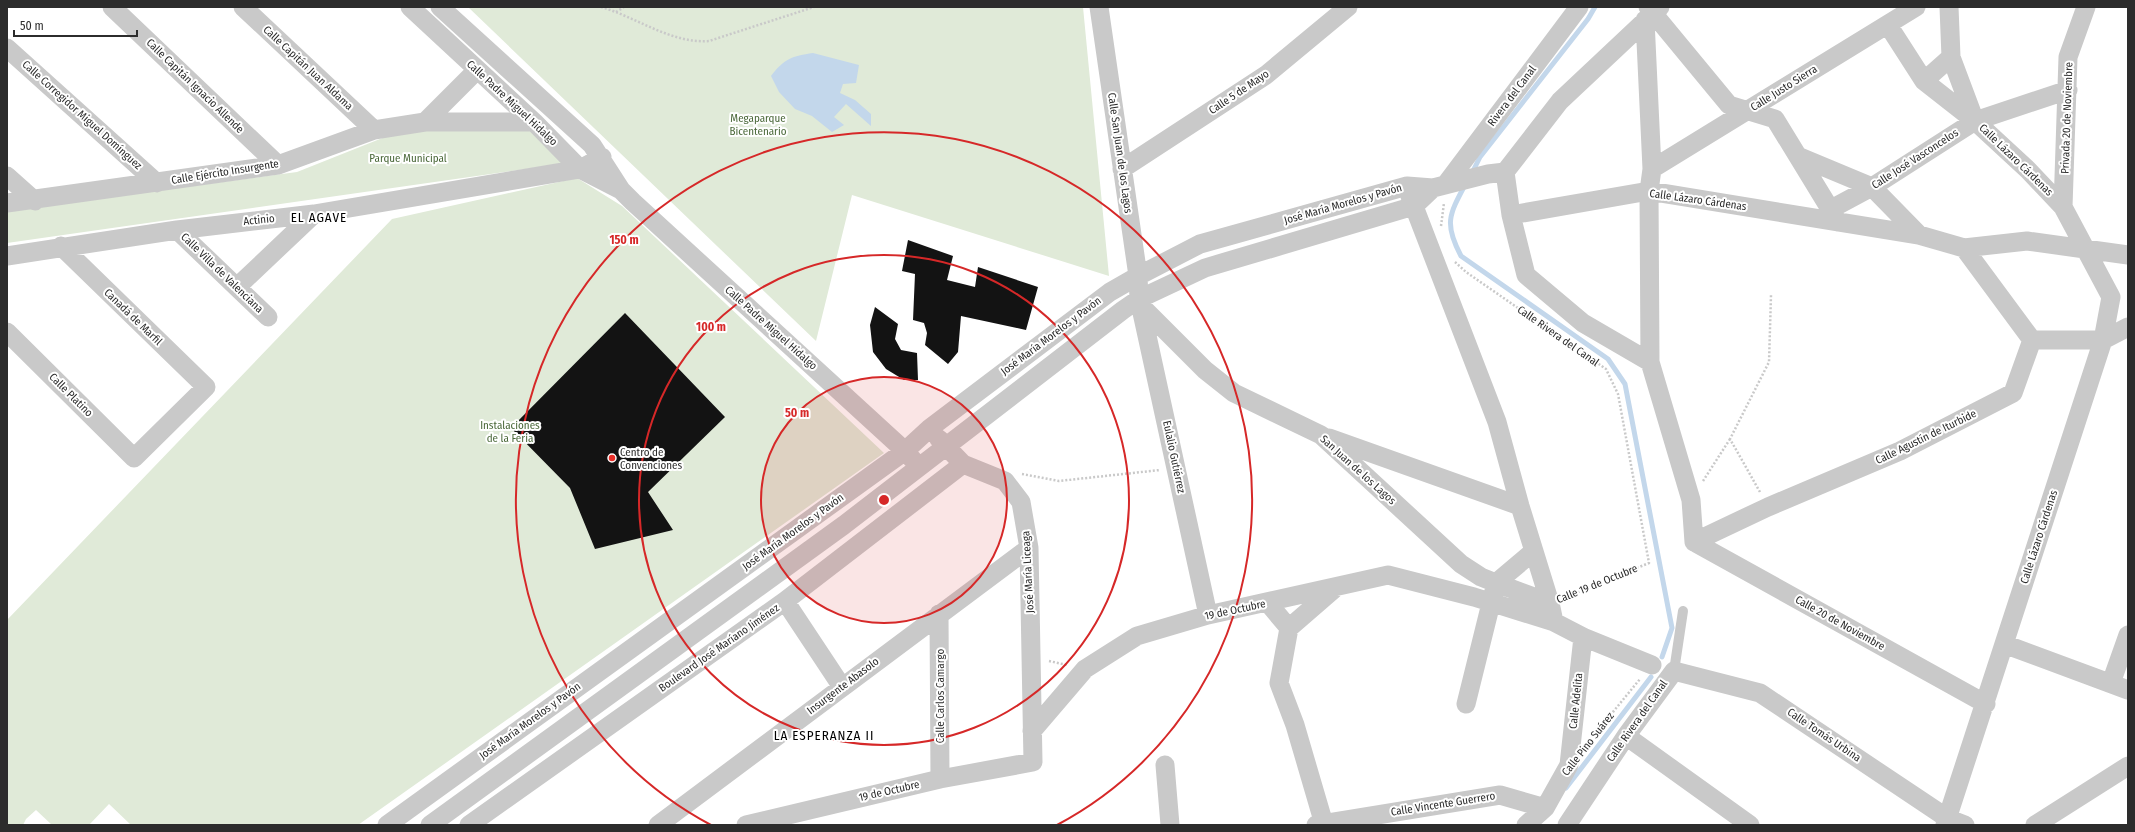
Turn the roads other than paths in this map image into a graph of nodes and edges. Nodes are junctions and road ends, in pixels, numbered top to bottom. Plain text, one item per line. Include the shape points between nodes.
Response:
1 (112, 7) edge
2 (243, 7) edge
3 (410, 7) edge
4 (1099, 7) edge
5 (1348, 7) edge
6 (1579, 7) edge
7 (1916, 7) edge
8 (1949, 7) edge
9 (2086, 7) edge
10 (444, 8) edge
11 (1651, 12) edge
12 (1888, 25) junction
13 (7, 48) edge
14 (1951, 57) junction
15 (477, 70) junction
16 (1924, 81) junction
17 (2068, 90) junction
18 (1749, 110) junction
19 (1975, 121) junction
20 (425, 122) junction
21 (534, 122) junction
22 (374, 130) junction
23 (602, 157) junction
24 (1800, 157) junction
25 (278, 166) junction
26 (580, 169) junction
27 (1122, 169) junction
28 (1652, 169) junction
29 (1497, 173) junction
30 (7, 176) edge
31 (157, 183) junction
32 (1442, 185) junction
33 (1407, 186) junction
34 (1872, 188) junction
35 (621, 190) junction
36 (1650, 191) junction
37 (35, 200) junction
38 (7, 203) edge
39 (1414, 206) junction
40 (2063, 207) junction
41 (314, 214) junction
42 (1511, 215) junction
43 (1835, 216) junction
44 (177, 230) junction
45 (1919, 235) junction
46 (61, 246) junction
47 (1964, 248) junction
48 (2087, 250) junction
49 (2128, 255) edge
50 (7, 256) edge
51 (1138, 276) junction
52 (237, 287) junction
53 (1140, 303) junction
54 (268, 317) dead end
55 (2128, 327) edge
56 (7, 332) edge
57 (2032, 340) junction
58 (2103, 340) junction
59 (1650, 362) junction
60 (930, 428) junction
61 (1321, 435) junction
62 (946, 447) junction
63 (905, 451) junction
64 (134, 458) joint
65 (963, 464) junction
66 (918, 467) junction
67 (1520, 506) junction
68 (1694, 542) junction
69 (1028, 548) junction
70 (1534, 551) junction
71 (1496, 582) junction
72 (1336, 587) junction
73 (785, 600) junction
74 (1482, 600) junction
75 (1268, 603) junction
76 (1550, 603) junction
77 (1684, 611) dead end
78 (939, 614) junction
79 (1208, 615) junction
80 (1554, 622) junction
81 (1289, 628) junction
82 (2128, 634) edge
83 (1583, 637) junction
84 (2004, 644) junction
85 (1652, 665) road end
86 (1674, 671) junction
87 (842, 686) junction
88 (2119, 686) edge
89 (1466, 704) dead end
90 (1986, 704) junction
91 (1032, 732) junction
92 (1626, 736) junction
93 (1033, 762) joint
94 (1165, 765) dead end
95 (1569, 765) joint
96 (2128, 766) edge
97 (940, 779) junction
98 (1545, 808) junction
99 (1946, 821) edge
100 (1320, 824) edge
101 (1567, 824) edge
102 (387, 825) edge
103 (430, 825) edge
104 (469, 825) edge
105 (658, 825) edge
106 (746, 825) edge
107 (1170, 825) edge
108 (1526, 825) edge
109 (1750, 825) edge
110 (1965, 825) edge
111 (2035, 825) edge

1 - 25 street, Calle Capitán Ignacio Allende
2 - 22 street, Calle Capitán Juan Aldama
3 - 15 street, Calle Padre Miguel Hidalgo
4 - 27 street, Calle San Juan de los Lagos
5 - 27 street, Calle 5 de Mayo via 1266,75
6 - 32 street, Rivera del Canal
7 - 12 street, Calle Justo Sierra
8 - 14 street
9 - 17 street, Privada 20 de Noviembre via 2068,57
10 - 23 street, Calle Padre Miguel Hidalgo
11 - 18 street via 1729,104
11 - 28 street
11 - 29 street via 1560,101
12 - 16 street, Calle Lázaro Cárdenas
12 - 18 street, Calle Justo Sierra
13 - 31 street, Calle Corregidor Miguel Domínguez
14 - 16 street
14 - 19 street
15 - 20 street
15 - 21 street, Calle Padre Miguel Hidalgo
16 - 19 street, Calle Lázaro Cárdenas
17 - 19 street, Calle José Vasconcelos
17 - 40 street, Privada 20 de Noviembre
18 - 24 street via 1775,119
18 - 28 street, Calle Justo Sierra
19 - 34 street, Calle José Vasconcelos
19 - 40 street, Calle Lázaro Cárdenas
20 - 21 street, Calle Ejército Insurgente
20 - 22 street, Calle Ejército Insurgente
21 - 26 street, Calle Padre Miguel Hidalgo
22 - 25 street, Calle Ejército Insurgente
23 - 26 street, Actinio
23 - 35 street, Calle Padre Miguel Hidalgo
24 - 34 street
24 - 43 street
25 - 31 street, Calle Ejército Insurgente
26 - 35 street, Calle Padre Miguel Hidalgo
26 - 41 street, Actinio
27 - 51 street, Calle San Juan de los Lagos
28 - 36 street
29 - 32 street
29 - 42 street
30 - 37 street
31 - 37 street, Calle Ejército Insurgente
32 - 33 street, José María Morelos y Pavón
32 - 39 street, José María Morelos y Pavón
33 - 39 street
33 - 51 street, José María Morelos y Pavón via 1200,244
34 - 43 street, Calle José Vasconcelos
34 - 45 street
35 - 63 street, Calle Padre Miguel Hidalgo
36 - 42 street, Calle Lázaro Cárdenas
36 - 43 street, Calle Lázaro Cárdenas
36 - 59 street
37 - 38 street, Calle Ejército Insurgente
39 - 53 street, José María Morelos y Pavón via 1205,268
39 - 67 street via 1497,422
40 - 48 street, Calle Lázaro Cárdenas
41 - 44 street, Actinio
41 - 52 street
42 - 59 street via 1526,275 1583,323
43 - 45 street, Calle Lázaro Cárdenas
44 - 46 street, Actinio
44 - 52 street, Calle Villa de Valenciana
45 - 47 street, Calle Lázaro Cárdenas
46 - 50 street, Actinio
46 - 64 street, Canadá de Marfil via 206,387
47 - 48 street, Calle Lázaro Cárdenas via 2027,241
47 - 57 street
48 - 49 street, Calle Lázaro Cárdenas
48 - 58 street, Calle Lázaro Cárdenas via 2111,297
51 - 53 street, Calle San Juan de los Lagos
51 - 60 street, José María Morelos y Pavón via 1110,292
52 - 54 street, Calle Villa de Valenciana
53 - 61 street, San Juan de los Lagos via 1205,370 1234,393
53 - 62 street, José María Morelos y Pavón via 1123,310
53 - 79 street, Eulalio Gutiérrez
55 - 58 street
56 - 64 street, Calle Platino
57 - 58 street
57 - 68 street, Calle Agustín de Iturbide via 2013,393 1900,451 1768,507
58 - 84 street, Calle Lázaro Cárdenas
59 - 68 street via 1691,500
60 - 62 street, José María Liceaga
60 - 63 street, José María Morelos y Pavón
61 - 67 street
61 - 71 street, San Juan de los Lagos via 1461,564 1481,578
62 - 65 street, José María Liceaga
62 - 66 street, José María Morelos y Pavón
63 - 66 street, Calle Padre Miguel Hidalgo
63 - 102 street, José María Morelos y Pavón
65 - 69 street, José María Liceaga via 1005,481 1021,502
65 - 73 street, Boulevard José Maríano Jiménez
66 - 103 street, José María Morelos y Pavón via 844,525
67 - 70 street
68 - 90 street, Calle 20 de Noviembre
69 - 78 street, Insurgente Abasolo
69 - 91 street, José María Liceaga
70 - 71 street
70 - 76 street
71 - 74 street
71 - 76 street, Calle 19 de Octubre
72 - 74 street, 19 de Octubre via 1388,576
72 - 75 street, 19 de Octubre
72 - 81 street
73 - 87 street
73 - 104 street, Boulevard José Maríano Jiménez
74 - 80 street
74 - 89 street
75 - 79 street, 19 de Octubre
75 - 81 street
76 - 80 street
77 - 86 lane, Calle Rivera del Canal
78 - 87 street, Insurgente Abasolo
78 - 97 street, Calle Carlos Camargo
79 - 91 street, 19 de Octubre via 1137,636 1085,669
80 - 83 street
81 - 100 street via 1279,683 1294,725
82 - 88 street
83 - 85 street
83 - 95 street, Calle Adelita
84 - 88 street
84 - 90 street, Calle Lázaro Cárdenas
86 - 92 street, Calle Rivera del Canal
86 - 99 street, Calle Tomás Urbina via 1760,693
87 - 105 street, Insurgente Abasolo
90 - 99 street, Calle Lázaro Cárdenas
91 - 93 street, José María Liceaga
92 - 101 street, Calle Rivera del Canal
92 - 109 street
93 - 97 street, 19 de Octubre
94 - 107 street
95 - 98 street, Calle Pino Suárez
96 - 111 street
97 - 106 street, 19 de Octubre
98 - 100 street, Calle Vincente Guerrero via 1500,795
98 - 108 street, Calle Pino Suárez
99 - 110 street, Calle Tomás Urbina

